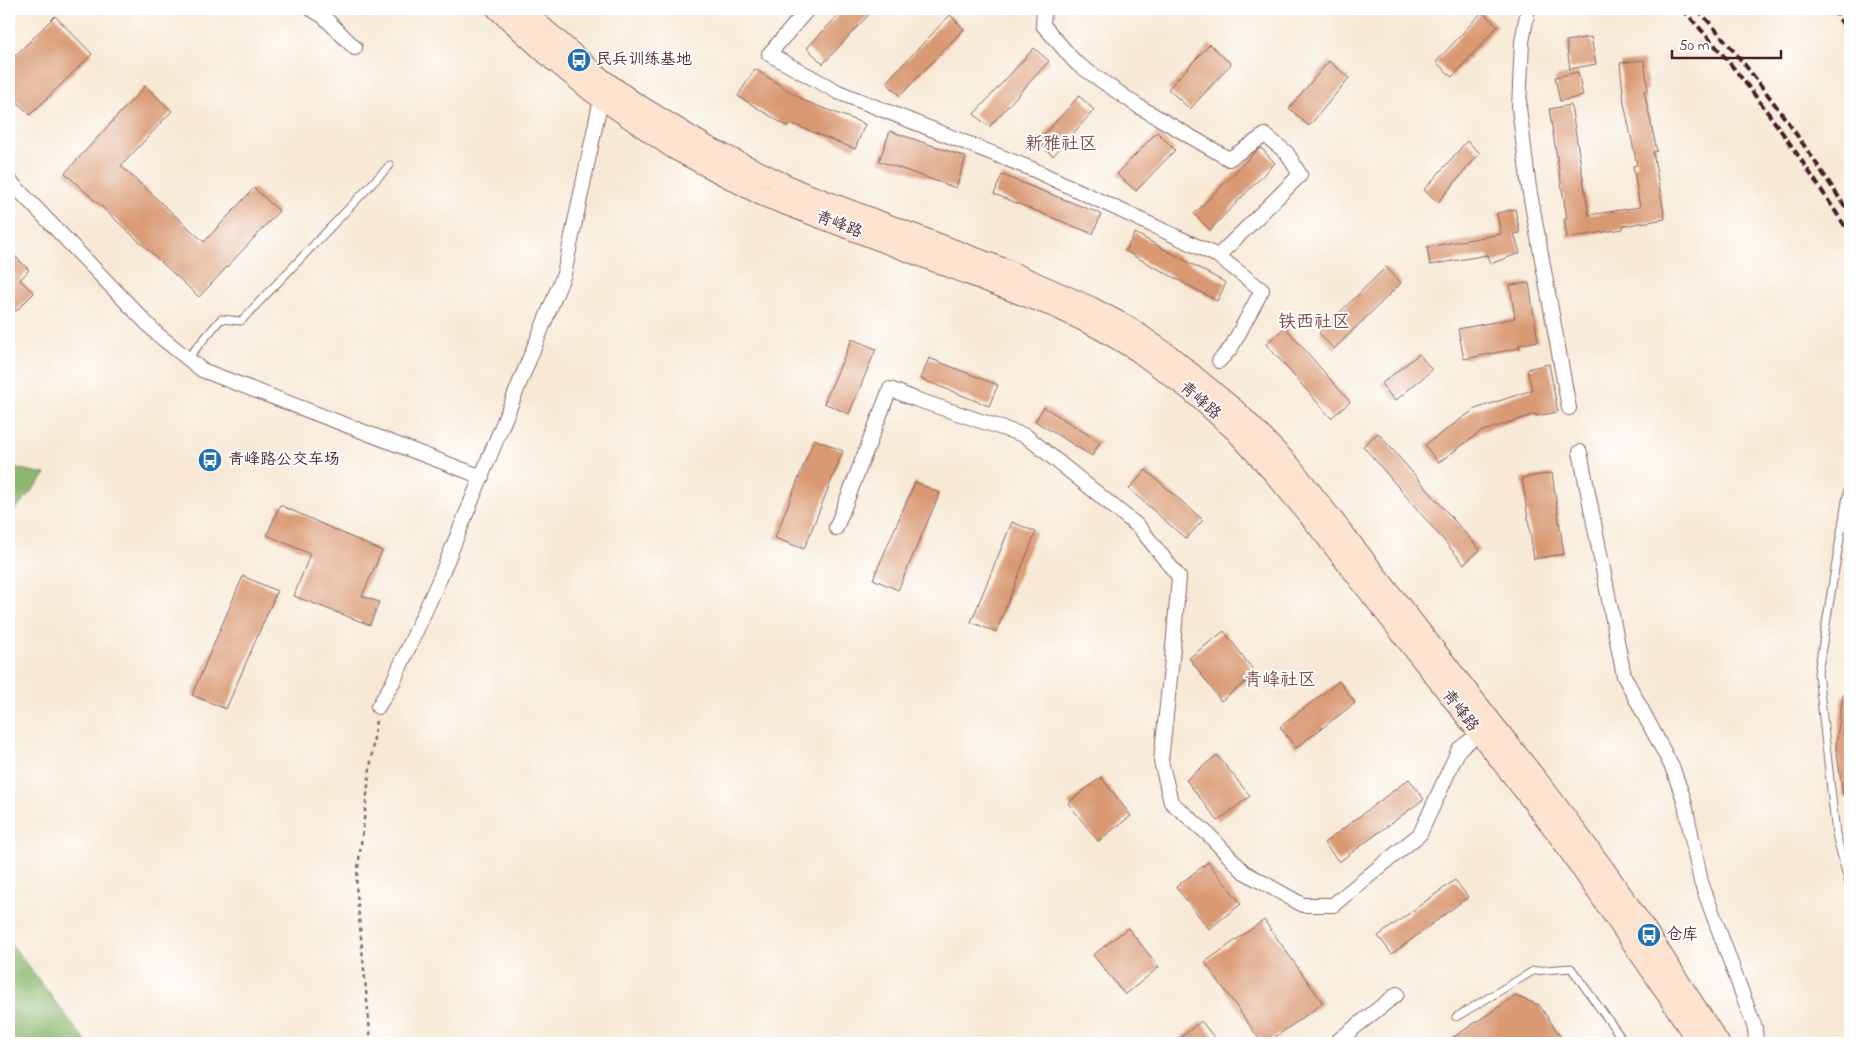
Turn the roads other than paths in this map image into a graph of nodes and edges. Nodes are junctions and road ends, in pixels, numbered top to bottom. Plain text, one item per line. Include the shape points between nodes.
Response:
1 (311, 9) edge
2 (497, 9) edge
3 (808, 9) edge
4 (1044, 9) edge
5 (1528, 9) edge
6 (531, 12) edge
7 (355, 48) dead end
8 (606, 92) junction
9 (390, 165) dead end
10 (9, 180) edge
11 (1218, 256) junction
12 (187, 359) junction
13 (1219, 361) dead end
14 (1569, 408) dead end
15 (1580, 452) dead end
16 (482, 476) junction
17 (1850, 477) edge
18 (836, 528) dead end
19 (378, 707) road end
20 (1485, 729) junction
21 (1850, 888) edge
22 (1397, 994) dead end
23 (1456, 1017) dead end
24 (1335, 1043) edge
25 (1626, 1043) edge
26 (1698, 1043) edge
27 (1719, 1043) edge
28 (1756, 1043) edge

1 - 7 street via 323,16
2 - 8 main road, 青峰路 via 547,55
3 - 11 street via 769,54 838,92 1032,169
4 - 11 street via 1043,25 1076,63 1138,106 1228,159 1265,135 1287,153 1300,175
5 - 14 street via 1522,42 1520,108 1529,188
6 - 8 main road, 青峰路
8 - 16 street via 583,178 564,274
8 - 20 main road, 青峰路 via 674,149 763,196 1059,309 1137,351 1192,392 1274,474
9 - 12 lane via 242,321 221,319
10 - 12 street via 157,334
11 - 13 street via 1262,290 1231,348
12 - 16 street via 202,370
15 - 28 street via 1624,676 1673,769 1684,800 1701,882 1755,1028
16 - 19 street via 440,578 393,682
17 - 21 lane via 1818,673 1836,834
18 - 20 street via 890,389 1026,436 1139,527 1179,576 1160,760 1171,802 1244,872 1303,905 1333,905 1420,834 1459,749
20 - 26 main road, 青峰路
20 - 27 main road, 青峰路 via 1550,796 1605,870
22 - 24 street
23 - 25 lane via 1532,971 1571,968

